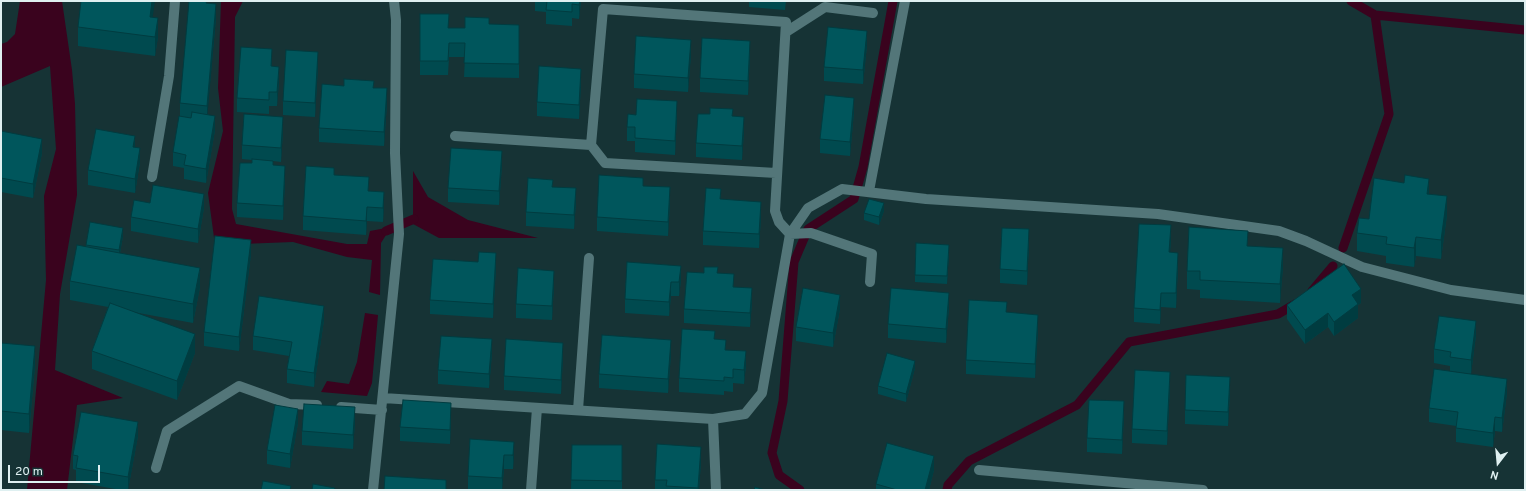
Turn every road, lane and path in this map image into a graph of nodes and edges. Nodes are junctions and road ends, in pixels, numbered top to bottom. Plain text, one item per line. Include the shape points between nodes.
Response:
1 (175, 1) edge
2 (394, 1) edge
3 (905, 1) edge
4 (873, 13) dead end
5 (786, 32) junction
6 (455, 136) dead end
7 (591, 145) junction
8 (776, 173) junction
9 (152, 177) dead end
10 (869, 191) junction
11 (790, 234) junction
12 (589, 258) dead end
13 (870, 282) dead end
14 (1525, 300) edge
15 (383, 398) junction
16 (537, 408) junction
17 (382, 410) junction
18 (578, 410) junction
19 (713, 419) junction
20 (156, 468) dead end
21 (979, 470) dead end
22 (373, 490) edge
23 (531, 490) edge
24 (716, 490) edge
25 (1203, 490) edge

1 - 9 street via 169,76
2 - 15 street via 395,153 399,234
3 - 10 street
4 - 5 street via 825,7
5 - 7 street via 786,22 604,9
5 - 8 street
6 - 7 street
7 - 8 street via 605,163
8 - 11 street via 774,211 779,222
10 - 11 street via 842,189 808,208
10 - 14 street via 926,199 1158,214 1279,231 1362,267 1451,290
11 - 13 street via 811,233 872,254
11 - 19 street via 762,392 745,414
12 - 18 street
15 - 16 street
15 - 17 street
16 - 18 street
16 - 23 street
17 - 20 street via 289,404 239,386 167,430
17 - 22 street
18 - 19 street
19 - 24 street
21 - 25 street

